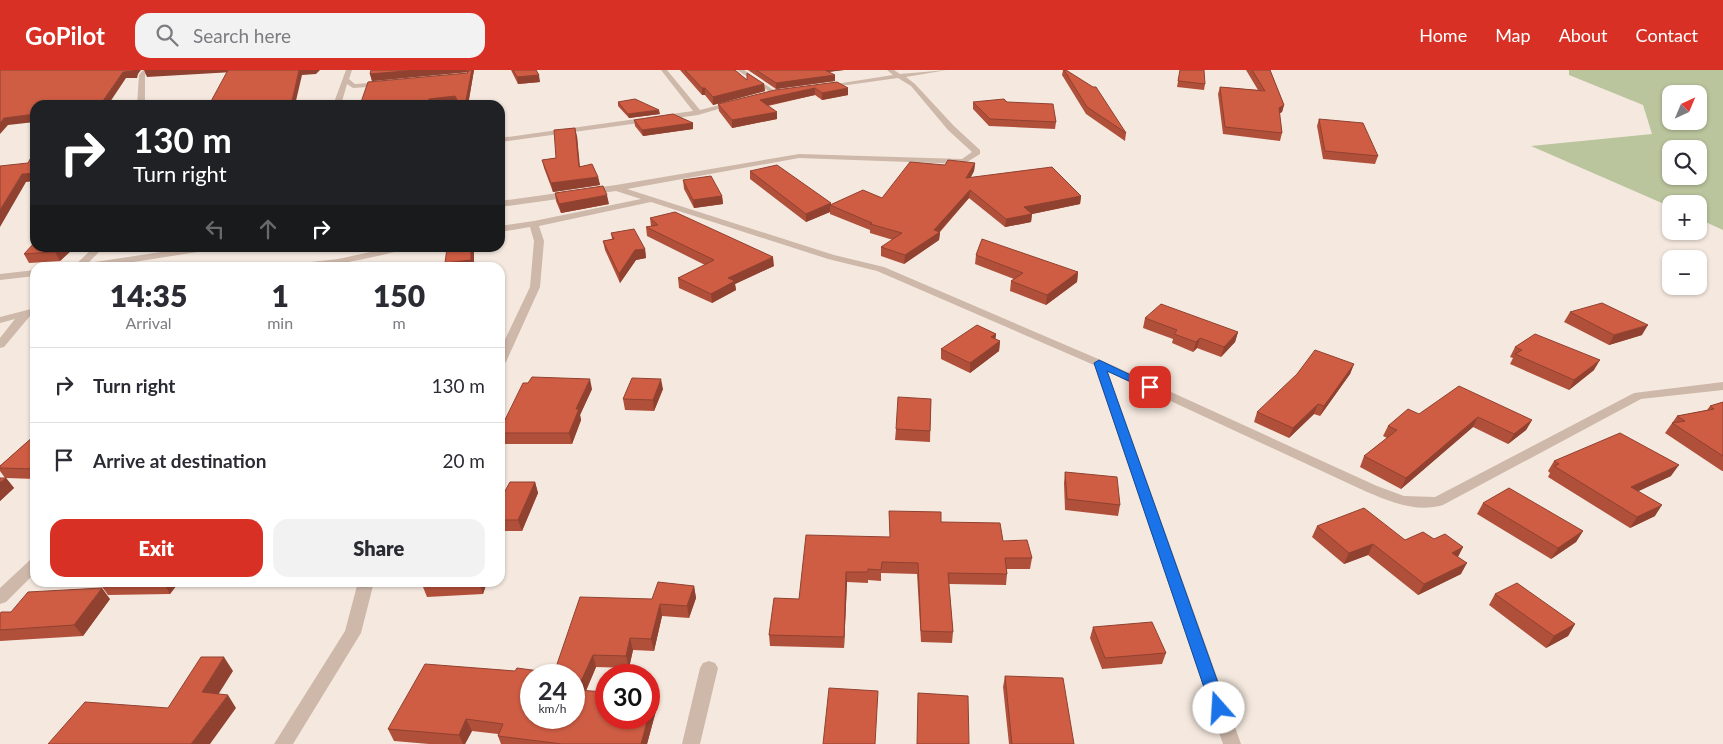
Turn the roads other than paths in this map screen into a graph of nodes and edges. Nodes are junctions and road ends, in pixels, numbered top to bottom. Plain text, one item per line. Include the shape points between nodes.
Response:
1 (146, 70) edge
2 (349, 70) edge
3 (664, 70) edge
4 (740, 70) edge
5 (890, 70) edge
6 (944, 70) edge
7 (898, 77) junction
8 (345, 79) junction
9 (394, 83) edge
10 (822, 87) edge
11 (785, 92) edge
12 (775, 93) junction
13 (766, 96) edge
14 (141, 100) edge
15 (339, 100) edge
16 (746, 100) edge
17 (698, 113) junction
18 (505, 139) edge
19 (616, 188) junction
20 (651, 199) junction
21 (505, 203) edge
22 (534, 224) junction
23 (505, 229) edge
24 (93, 252) edge
25 (177, 252) edge
26 (384, 252) edge
27 (81, 262) edge
28 (109, 262) edge
29 (346, 262) edge
30 (30, 274) edge
31 (0, 277) edge
32 (30, 312) edge
33 (0, 320) edge
34 (0, 346) edge
35 (505, 351) edge
36 (1099, 363) junction
37 (1723, 386) edge
38 (30, 569) edge
39 (365, 587) edge
40 (0, 598) edge
41 (709, 668) dead end
42 (283, 744) edge
43 (691, 744) edge
44 (1232, 744) edge

1 - 14 street via 142,74
2 - 8 street
3 - 17 street
4 - 12 street
5 - 7 street
6 - 7 street
7 - 10 street
7 - 19 street via 912,85 977,152 964,162 799,156
8 - 9 street via 353,86
8 - 15 street
11 - 12 street
12 - 13 street
16 - 17 street
17 - 18 street
19 - 20 street
19 - 21 street
20 - 22 street
20 - 36 street via 830,257 880,269
22 - 23 street
22 - 35 street via 539,241 535,287
24 - 27 street
25 - 28 street
26 - 29 street
30 - 31 street
32 - 33 street
32 - 34 street
36 - 37 street via 1372,489 1404,501 1425,504 1438,502 1638,396
36 - 44 street
38 - 40 street
39 - 42 street via 353,633
41 - 43 street

